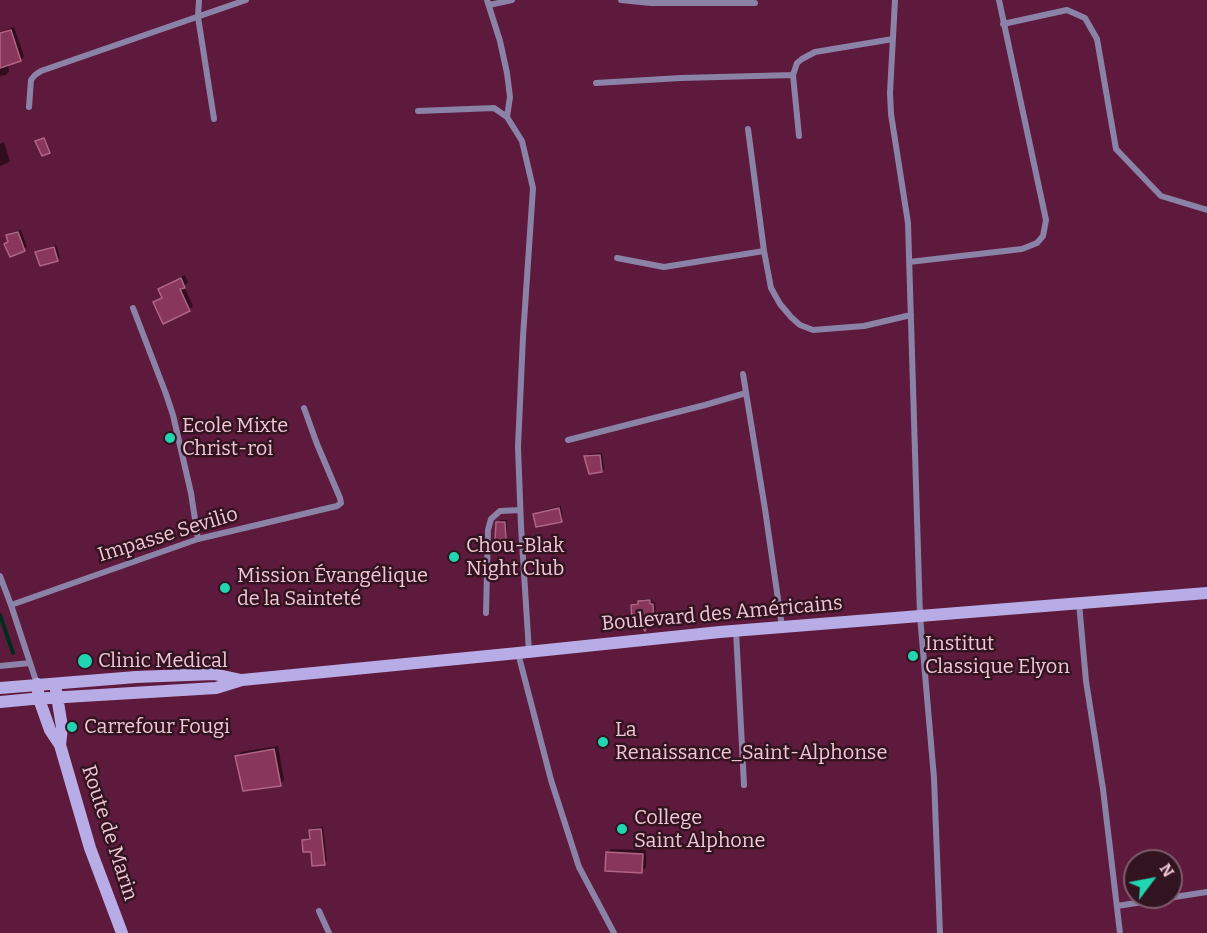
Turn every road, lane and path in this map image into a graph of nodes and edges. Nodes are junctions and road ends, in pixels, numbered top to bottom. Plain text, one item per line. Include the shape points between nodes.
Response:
1 (199, 0) edge
2 (246, 0) edge
3 (512, 0) edge
4 (621, 0) edge
5 (895, 0) edge
6 (999, 0) edge
7 (488, 2) edge
8 (755, 3) dead end
9 (198, 17) junction
10 (1003, 24) junction
11 (893, 39) junction
12 (793, 75) junction
13 (596, 83) dead end
14 (29, 107) dead end
15 (418, 111) dead end
16 (507, 117) junction
17 (214, 119) dead end
18 (748, 129) dead end
19 (799, 136) dead end
20 (1207, 210) edge
21 (764, 251) junction
22 (617, 258) dead end
23 (909, 262) junction
24 (133, 308) dead end
25 (911, 315) junction
26 (743, 374) dead end
27 (746, 393) junction
28 (304, 408) dead end
29 (568, 440) dead end
30 (520, 510) junction
31 (198, 540) junction
32 (0, 576) edge
33 (1207, 592) edge
34 (1079, 603) junction
35 (11, 605) junction
36 (486, 613) dead end
37 (920, 616) junction
38 (782, 627) junction
39 (736, 631) junction
40 (523, 653) junction
41 (30, 663) junction
42 (0, 666) edge
43 (242, 680) junction
44 (37, 684) junction
45 (55, 684) junction
46 (0, 688) edge
47 (58, 697) junction
48 (39, 699) junction
49 (0, 702) edge
50 (60, 745) junction
51 (744, 785) dead end
52 (1207, 892) edge
53 (1117, 906) junction
54 (319, 911) dead end
55 (122, 933) edge
56 (328, 933) edge
57 (614, 933) edge
58 (940, 933) edge
59 (1120, 933) edge

1 - 9 street
2 - 9 street
3 - 7 street
4 - 8 street
5 - 11 street
6 - 10 street
7 - 16 street via 507,73
9 - 14 street via 41,71 31,80
9 - 17 street
10 - 20 street via 1067,10 1085,18 1097,39 1116,149 1161,196
10 - 23 street via 1046,220 1043,236 1022,249
11 - 12 street via 815,52 797,63
11 - 23 street via 891,114 908,223
12 - 13 street
12 - 19 street
15 - 16 street via 494,108
16 - 30 street via 522,141 533,188 518,447
18 - 21 street
21 - 22 street via 664,267
21 - 25 street via 771,288 800,325 813,330 864,326
23 - 25 street
24 - 31 street via 173,415
25 - 37 street
26 - 27 street
27 - 29 street
27 - 38 street
28 - 31 street, Impasse Sevilio via 341,503
30 - 36 street via 500,511 491,519
30 - 40 street
31 - 35 street, Impasse Sevilio
32 - 35 street
33 - 34 main road, Boulevard des Américains
34 - 37 main road, Boulevard des Américains
34 - 53 street
35 - 41 street
37 - 38 main road, Boulevard des Américains
37 - 58 street via 934,778
38 - 39 main road, Boulevard des Américains
39 - 40 main road, Boulevard des Américains
39 - 51 street
40 - 43 main road, Boulevard des Américains
40 - 57 street via 551,780 579,867
41 - 42 street
41 - 44 street
43 - 45 main road, Boulevard des Américains via 214,674
43 - 47 main road, Boulevard des Américains via 216,688
44 - 45 main road, Boulevard des Américains
44 - 46 main road, Boulevard des Américains
44 - 48 main road
45 - 47 main road
47 - 48 main road, Boulevard des Américains
47 - 50 main road
48 - 49 main road, Boulevard des Américains
48 - 50 main road
50 - 55 main road, Route de Marin via 90,848
52 - 53 street
53 - 59 street
54 - 56 street

